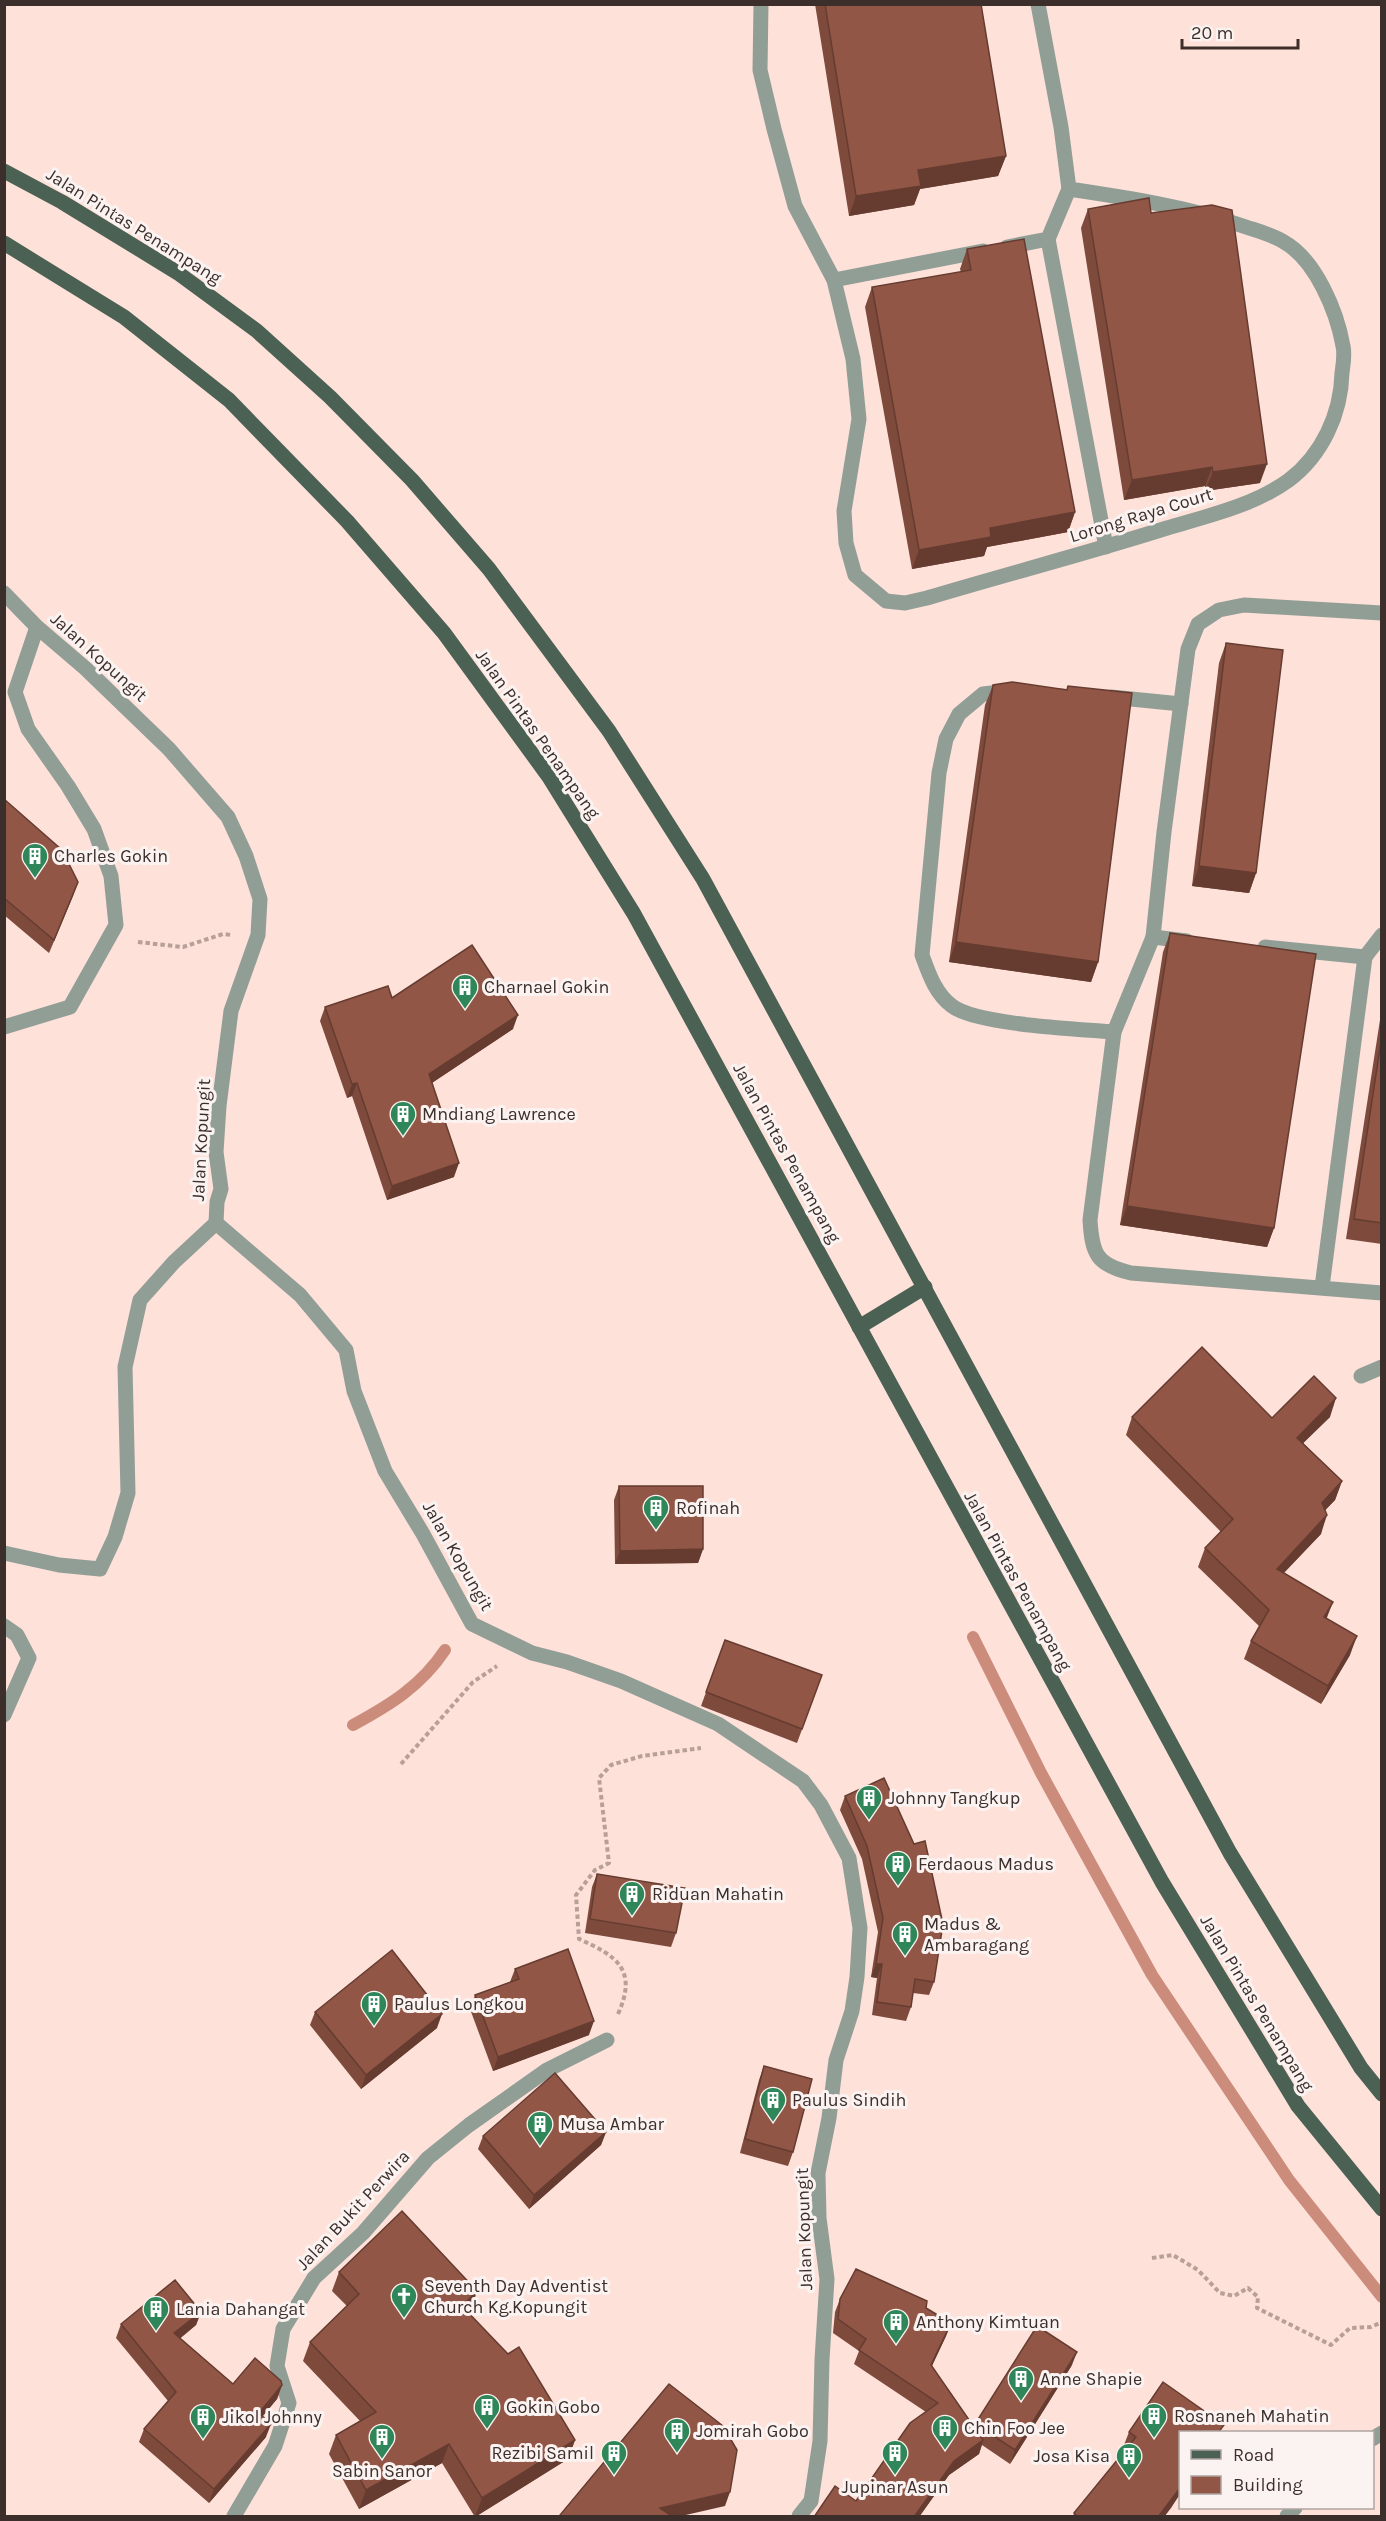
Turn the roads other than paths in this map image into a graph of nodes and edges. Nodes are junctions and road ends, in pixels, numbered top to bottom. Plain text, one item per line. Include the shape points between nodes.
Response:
1 (761, 4) edge
2 (1038, 4) edge
3 (4, 171) edge
4 (1069, 189) junction
5 (1048, 239) junction
6 (4, 243) edge
7 (834, 280) junction
8 (1106, 547) junction
9 (4, 593) edge
10 (1382, 613) edge
11 (37, 627) junction
12 (1028, 691) edge
13 (1098, 696) edge
14 (1181, 704) junction
15 (1382, 934) edge
16 (1153, 937) junction
17 (1199, 942) edge
18 (1255, 946) edge
19 (1365, 957) junction
20 (4, 1026) edge
21 (1114, 1032) junction
22 (216, 1224) junction
23 (925, 1287) junction
24 (1322, 1287) junction
25 (1382, 1293) edge
26 (859, 1327) junction
27 (1382, 1367) edge
28 (1361, 1376) dead end
29 (4, 1553) edge
30 (4, 1626) edge
31 (4, 1715) edge
32 (607, 2040) road end
33 (1382, 2094) edge
34 (1382, 2209) edge
35 (234, 2517) edge
36 (799, 2517) edge

1 - 7 street, Lorong Raya Court via 760,70 795,206
2 - 4 street
3 - 23 main road, Jalan Pintas Penampang via 178,273 257,331 330,397 412,480 489,569 609,731 703,879
4 - 5 street
4 - 8 street, Lorong Raya Court via 1195,212 1285,242 1309,264 1328,296 1343,347 1341,391 1328,433 1310,461 1289,480 1263,495 1213,514
5 - 7 street
5 - 8 street
6 - 26 main road, Jalan Pintas Penampang via 124,317 229,400 347,521 444,633 549,777 634,914
7 - 8 street, Lorong Raya Court via 853,359 859,419 844,511 846,543 855,575 886,601 904,603
9 - 11 street, Jalan Kopungit
10 - 14 street via 1244,605 1219,610 1198,624 1188,649
11 - 20 street via 15,692 28,729 94,829 111,876 116,924 70,1007
11 - 22 street, Jalan Kopungit via 169,749 228,816 260,899 258,935 231,1011 219,1106 216,1152 222,1189
12 - 21 street via 983,694 959,714 946,739 939,773 922,955 932,982 952,1006 981,1018
13 - 14 street
14 - 16 street
15 - 19 street
16 - 17 street
16 - 21 street
18 - 19 street
19 - 24 street
21 - 24 street via 1090,1220 1091,1245 1100,1260 1131,1273
22 - 29 street via 140,1300 126,1367 128,1493 100,1569
22 - 36 street, Jalan Kopungit via 300,1295 346,1350 354,1391 384,1471 472,1624 532,1653 621,1681 718,1724 803,1781 821,1805 849,1858 860,1928 857,1977 852,2011 836,2060 818,2173 827,2279 820,2441 810,2501
23 - 26 main road
23 - 33 main road, Jalan Pintas Penampang via 1230,1853 1361,2068
24 - 25 street
26 - 34 main road, Jalan Pintas Penampang via 1162,1882 1298,2106
27 - 28 street
30 - 31 street via 17,1635 29,1658
32 - 35 street, Jalan Bukit Perwira via 547,2070 428,2158 363,2233 314,2278 283,2329 277,2366 289,2403 275,2446

